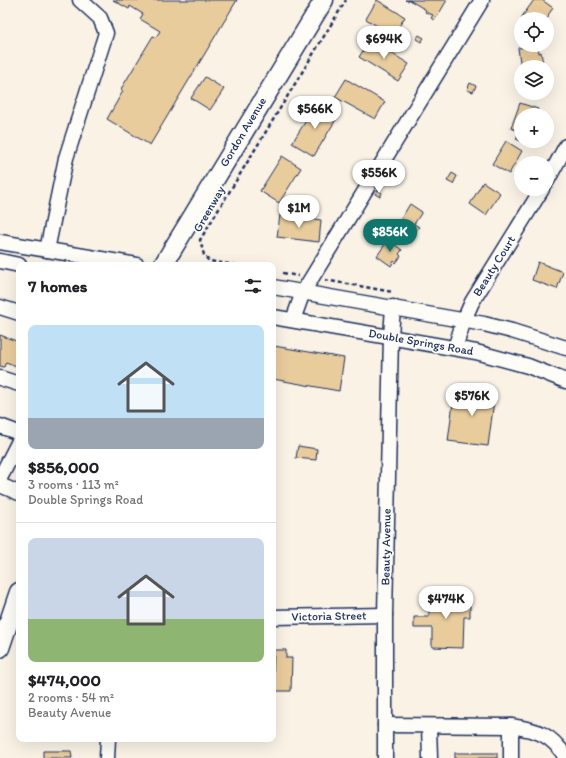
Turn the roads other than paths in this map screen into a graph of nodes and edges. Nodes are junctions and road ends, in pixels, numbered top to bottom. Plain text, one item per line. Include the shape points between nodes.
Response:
1 (80, 0) edge
2 (482, 0) edge
3 (319, 2) edge
4 (566, 146) edge
5 (554, 168) edge
6 (538, 196) edge
7 (0, 242) edge
8 (46, 250) junction
9 (0, 261) edge
10 (119, 262) edge
11 (165, 262) edge
12 (16, 264) edge
13 (276, 288) edge
14 (303, 292) junction
15 (393, 307) junction
16 (0, 308) edge
17 (16, 312) edge
18 (276, 317) edge
19 (294, 320) junction
20 (464, 320) junction
21 (391, 336) junction
22 (455, 348) junction
23 (566, 348) edge
24 (0, 378) edge
25 (566, 380) edge
26 (16, 383) edge
27 (0, 426) edge
28 (16, 432) edge
29 (16, 446) edge
30 (2, 472) edge
31 (0, 485) edge
32 (16, 493) edge
33 (385, 615) junction
34 (15, 617) edge
35 (276, 617) edge
36 (0, 648) edge
37 (385, 725) junction
38 (429, 726) junction
39 (511, 726) junction
40 (108, 742) edge
41 (107, 758) edge
42 (385, 758) edge
43 (430, 758) edge
44 (511, 758) edge
45 (566, 758) edge

1 - 8 street via 100,18 106,33 66,158
2 - 14 street
3 - 11 main road, Gordon Avenue
4 - 5 street
6 - 20 street, Beauty Court via 472,302
7 - 8 street
8 - 10 street
9 - 12 street
13 - 14 street
14 - 15 street
14 - 19 street
15 - 20 street
15 - 21 street, Beauty Avenue
16 - 17 street
18 - 19 street, Double Springs Road
19 - 21 street, Double Springs Road
20 - 22 street, Beauty Court
20 - 23 street via 512,331
21 - 22 street, Double Springs Road
21 - 33 street, Beauty Avenue
22 - 25 street, Double Springs Road via 528,366
24 - 26 street
27 - 28 street
29 - 30 street
31 - 32 street
33 - 35 street, Victoria Street
33 - 37 street, Beauty Avenue
34 - 36 main road
37 - 38 street
37 - 42 street, Beauty Avenue
38 - 39 street
38 - 43 street
39 - 44 street
39 - 45 street via 530,729 547,736 561,749
40 - 41 street

